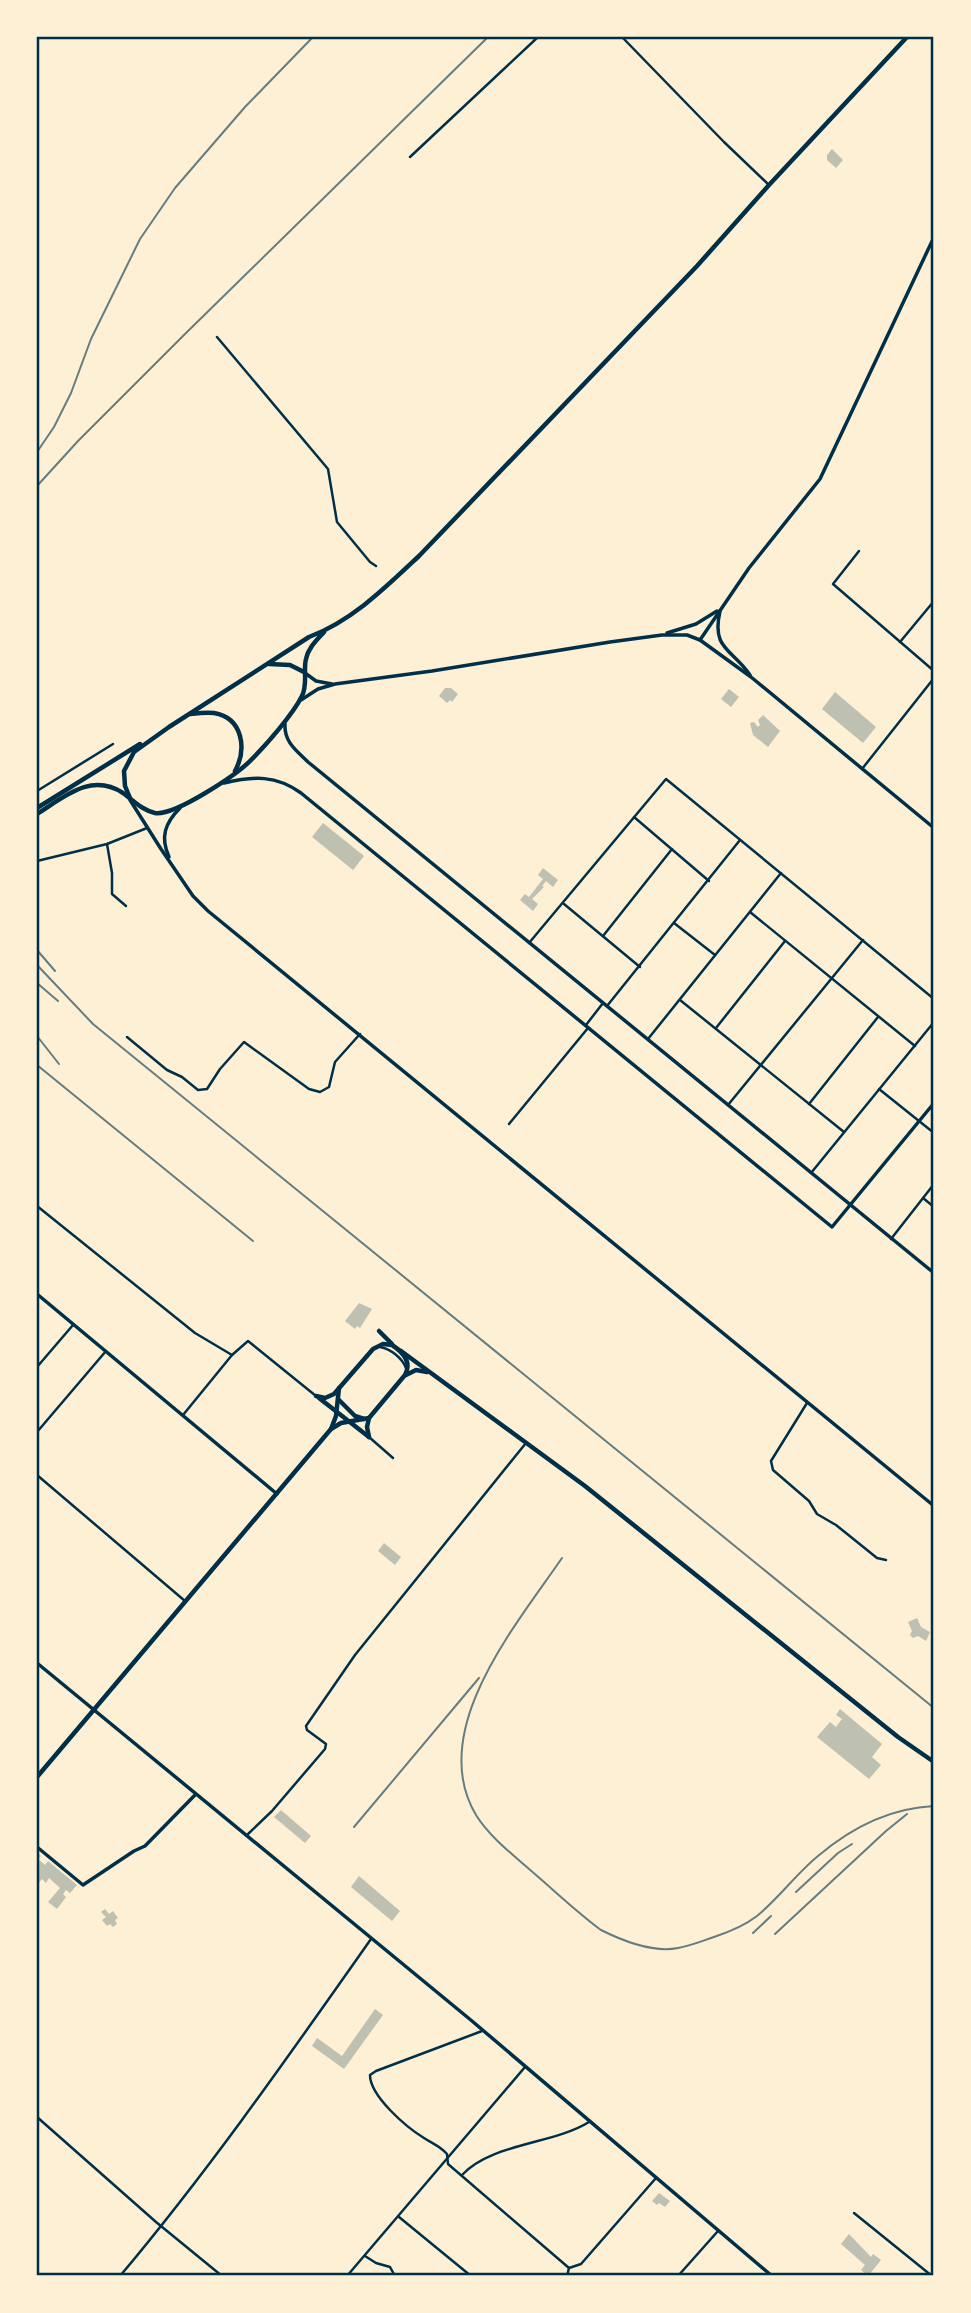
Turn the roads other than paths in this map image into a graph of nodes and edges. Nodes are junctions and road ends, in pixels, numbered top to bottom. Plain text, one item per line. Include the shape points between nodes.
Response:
1 (538, 37) edge
2 (622, 37) edge
3 (907, 37) edge
4 (410, 157) dead end
5 (769, 184) junction
6 (934, 237) edge
7 (217, 337) dead end
8 (859, 551) dead end
9 (376, 566) dead end
10 (934, 601) edge
11 (722, 606) junction
12 (324, 632) junction
13 (662, 635) junction
14 (700, 639) junction
15 (900, 642) junction
16 (268, 664) junction
17 (934, 671) edge
18 (304, 673) junction
19 (751, 677) junction
20 (934, 678) edge
21 (334, 684) junction
22 (297, 704) junction
23 (190, 714) junction
24 (286, 717) junction
25 (169, 727) junction
26 (113, 744) dead end
27 (862, 769) junction
28 (232, 775) junction
29 (218, 784) junction
30 (37, 790) edge
31 (130, 798) junction
32 (182, 806) junction
33 (37, 808) edge
34 (37, 814) edge
35 (634, 817) junction
36 (147, 828) junction
37 (934, 828) edge
38 (740, 840) junction
39 (107, 844) junction
40 (672, 849) junction
41 (37, 861) edge
42 (175, 868) junction
43 (781, 873) junction
44 (709, 881) junction
45 (563, 902) junction
46 (126, 906) dead end
47 (750, 912) junction
48 (674, 923) junction
49 (603, 936) junction
50 (863, 940) junction
51 (785, 941) junction
52 (529, 943) junction
53 (715, 955) junction
54 (640, 967) junction
55 (831, 978) junction
56 (934, 999) edge
57 (680, 1000) junction
58 (605, 1005) junction
59 (878, 1017) junction
60 (934, 1022) edge
61 (587, 1027) junction
62 (716, 1028) junction
63 (360, 1034) junction
64 (127, 1037) dead end
65 (648, 1039) junction
66 (915, 1046) junction
67 (762, 1065) junction
68 (879, 1089) junction
69 (934, 1103) edge
70 (809, 1104) junction
71 (728, 1105) junction
72 (919, 1121) junction
73 (509, 1124) dead end
74 (844, 1132) junction
75 (934, 1133) edge
76 (811, 1173) junction
77 (934, 1184) edge
78 (923, 1198) junction
79 (850, 1205) junction
80 (37, 1206) edge
81 (934, 1207) edge
82 (891, 1239) junction
83 (934, 1273) edge
84 (37, 1296) edge
85 (74, 1325) junction
86 (396, 1347) junction
87 (373, 1349) junction
88 (106, 1351) junction
89 (401, 1351) junction
90 (232, 1355) junction
91 (37, 1367) edge
92 (430, 1373) junction
93 (405, 1375) junction
94 (339, 1388) junction
95 (316, 1396) junction
96 (337, 1397) junction
97 (807, 1403) junction
98 (336, 1413) junction
99 (183, 1415) junction
100 (367, 1418) junction
101 (348, 1422) junction
102 (331, 1429) junction
103 (37, 1432) edge
104 (369, 1437) junction
105 (526, 1443) junction
106 (393, 1458) dead end
107 (37, 1475) edge
108 (276, 1494) junction
109 (934, 1506) edge
110 (886, 1560) dead end
111 (186, 1601) junction
112 (37, 1663) edge
113 (93, 1711) junction
114 (934, 1762) edge
115 (37, 1777) edge
116 (195, 1795) junction
117 (246, 1836) junction
118 (37, 1847) edge
119 (372, 1939) junction
120 (483, 2031) junction
121 (525, 2067) junction
122 (37, 2117) edge
123 (589, 2122) junction
124 (448, 2158) junction
125 (462, 2175) junction
126 (656, 2178) junction
127 (854, 2213) dead end
128 (398, 2217) junction
129 (161, 2227) junction
130 (718, 2231) junction
131 (365, 2256) junction
132 (569, 2268) junction
133 (219, 2275) edge
134 (769, 2275) edge
135 (120, 2276) edge
136 (347, 2276) edge
137 (395, 2276) edge
138 (471, 2276) edge
139 (567, 2276) edge
140 (678, 2276) edge
141 (932, 2276) edge

1 - 4 street
2 - 5 street
3 - 5 main road
5 - 12 main road via 697,266 419,556 375,596
6 - 11 street via 820,479
7 - 9 street via 328,469 337,522
8 - 15 street via 833,584
10 - 15 street
11 - 13 street via 696,624
11 - 14 street
11 - 19 street via 718,628 722,645
12 - 16 main road
12 - 18 main road via 308,652
13 - 14 street
13 - 21 street
14 - 19 street
15 - 17 street
16 - 18 main road via 289,665
16 - 23 main road
18 - 21 street
18 - 22 main road via 305,687
19 - 27 street
20 - 27 street
21 - 22 street
22 - 24 main road
23 - 25 main road
23 - 28 main road via 220,715 237,728 242,749
24 - 28 main road via 252,759
24 - 52 street via 287,741 300,755
25 - 31 main road via 129,758 124,778
25 - 33 main road
26 - 30 street
27 - 37 street
28 - 29 main road
29 - 32 main road
29 - 61 street via 254,777 289,785
31 - 32 main road via 158,813
31 - 34 main road via 111,786 87,785
31 - 36 street
32 - 42 street via 164,836
35 - 38 street via 666,779
35 - 40 street
35 - 45 street
36 - 39 street
36 - 42 street
38 - 43 street
38 - 44 street
39 - 41 street
39 - 46 street via 113,894
40 - 44 street
40 - 49 street
42 - 63 street via 208,911
43 - 47 street
43 - 50 street
44 - 48 street
45 - 49 street
45 - 52 street
47 - 51 street
47 - 53 street
48 - 53 street
48 - 54 street
49 - 54 street
50 - 55 street
50 - 56 street
51 - 55 street
51 - 62 street
52 - 58 street
53 - 57 street
54 - 58 street
55 - 59 street
55 - 67 street
57 - 62 street
57 - 65 street
58 - 61 street
58 - 65 street
59 - 66 street
59 - 70 street
60 - 66 street
61 - 73 street
61 - 79 street via 832,1227
62 - 67 street
63 - 64 street via 335,1062 329,1087 320,1092 309,1089 244,1042 208,1089 198,1090
63 - 97 street
65 - 71 street
66 - 68 street
67 - 70 street
67 - 71 street
68 - 72 street
68 - 74 street
69 - 72 street
70 - 74 street
71 - 76 street
72 - 75 street
72 - 79 street
74 - 76 street
76 - 79 street
77 - 78 street
78 - 81 street
78 - 82 street
79 - 82 street
80 - 90 street via 195,1333
82 - 83 street
84 - 85 street
85 - 88 street
85 - 91 street
86 - 87 main road via 383,1344
86 - 87 main road via 379,1331
86 - 89 main road
87 - 93 street via 390,1351 404,1364
87 - 94 main road
88 - 99 street
88 - 103 street
89 - 92 main road
89 - 93 main road via 408,1364
90 - 95 street via 248,1341
90 - 99 street
92 - 93 main road via 419,1370
92 - 105 main road
93 - 100 main road
94 - 95 main road via 328,1398
94 - 96 main road
95 - 98 main road
96 - 98 main road
96 - 100 main road via 348,1411
97 - 109 street
97 - 110 street via 771,1461 773,1469 817,1514
98 - 101 main road
98 - 102 main road
99 - 108 street
100 - 101 main road
100 - 104 main road
101 - 102 main road
101 - 104 main road
102 - 108 main road
104 - 106 street
105 - 114 main road
105 - 117 street via 329,1690 306,1726 326,1744 325,1749
107 - 111 street
108 - 111 main road
111 - 113 main road
112 - 113 street
113 - 115 main road
113 - 116 street
116 - 117 street
116 - 118 street via 145,1846 83,1885
117 - 119 street
119 - 120 street
119 - 129 street
120 - 121 street
120 - 124 street via 370,2075 374,2092 386,2106 438,2144
121 - 123 street
121 - 124 street
122 - 129 street
123 - 125 street via 493,2155
123 - 126 street
124 - 125 street via 448,2164
124 - 128 street
125 - 132 street
126 - 130 street
126 - 132 street via 581,2264
127 - 141 street
128 - 131 street
128 - 138 street
129 - 133 street
129 - 135 street
130 - 134 street
130 - 140 street
131 - 136 street
131 - 137 street via 390,2267
132 - 139 street

